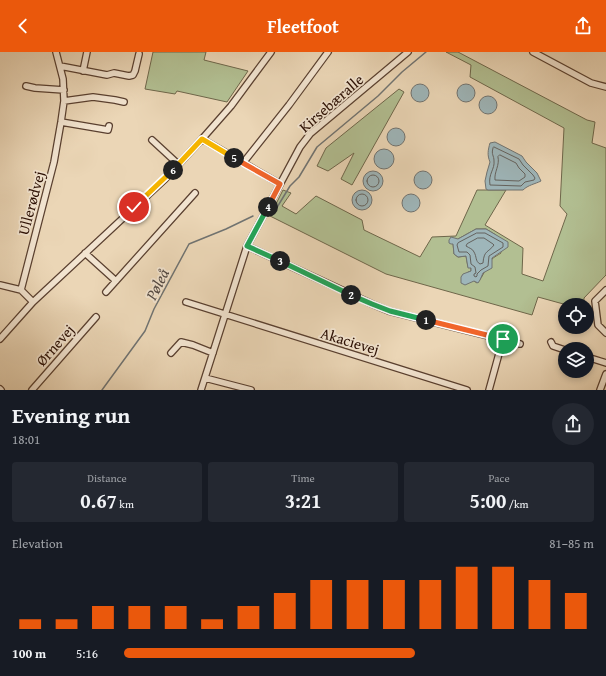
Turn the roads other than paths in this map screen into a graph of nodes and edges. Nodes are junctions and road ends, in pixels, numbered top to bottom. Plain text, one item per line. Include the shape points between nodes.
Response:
1 (56, 52) edge
2 (87, 52) edge
3 (271, 52) edge
4 (328, 52) edge
5 (408, 52) edge
6 (533, 52) edge
7 (139, 54) dead end
8 (60, 66) junction
9 (83, 70) junction
10 (26, 86) dead end
11 (606, 87) edge
12 (64, 90) junction
13 (64, 101) junction
14 (124, 102) dead end
15 (61, 122) junction
16 (109, 126) dead end
17 (202, 139) junction
18 (152, 140) dead end
19 (243, 163) junction
20 (178, 164) junction
21 (280, 184) junction
22 (195, 193) dead end
23 (247, 246) junction
24 (85, 253) junction
25 (116, 282) junction
26 (0, 284) edge
27 (21, 290) junction
28 (606, 290) edge
29 (106, 292) dead end
30 (33, 302) junction
31 (186, 302) dead end
32 (225, 314) junction
33 (96, 317) dead end
34 (606, 333) edge
35 (0, 339) edge
36 (503, 339) junction
37 (551, 342) dead end
38 (520, 344) dead end
39 (558, 348) edge
40 (171, 353) dead end
41 (213, 353) junction
42 (594, 359) edge
43 (606, 363) edge
44 (606, 374) edge
45 (205, 378) junction
46 (32, 390) edge
47 (201, 390) edge
48 (251, 390) edge
49 (467, 390) edge
50 (489, 390) edge
51 (600, 390) edge

1 - 8 street, Ullerødvej
2 - 9 street
3 - 17 street via 232,105
4 - 19 street
5 - 21 street, Kirsebæralle via 310,134
6 - 11 street via 591,83
7 - 9 street via 133,75 107,75
8 - 9 street
8 - 12 street, Ullerødvej
10 - 12 street
12 - 13 street, Ullerødvej
13 - 14 street via 92,97
13 - 15 street, Ullerødvej
15 - 16 street via 108,130
15 - 27 street, Ullerødvej via 54,162
17 - 19 street
17 - 20 street
18 - 20 street
19 - 21 street
20 - 24 street
21 - 23 street, Kirsebæralle
22 - 25 street
23 - 32 street, Kirsebæralle
23 - 36 street via 390,311
24 - 25 street
24 - 30 street
25 - 29 street
26 - 27 street
27 - 30 street
28 - 34 street via 595,301 598,325
30 - 35 street
31 - 32 street
32 - 41 street, Kirsebæralle
32 - 49 street, Akacievej
33 - 46 street, Ørnevej
36 - 38 street
36 - 50 street
37 - 39 street
40 - 41 street via 180,342
41 - 45 street, Kirsebæralle
42 - 43 street
44 - 51 street
45 - 47 street, Kirsebæralle
45 - 48 street

